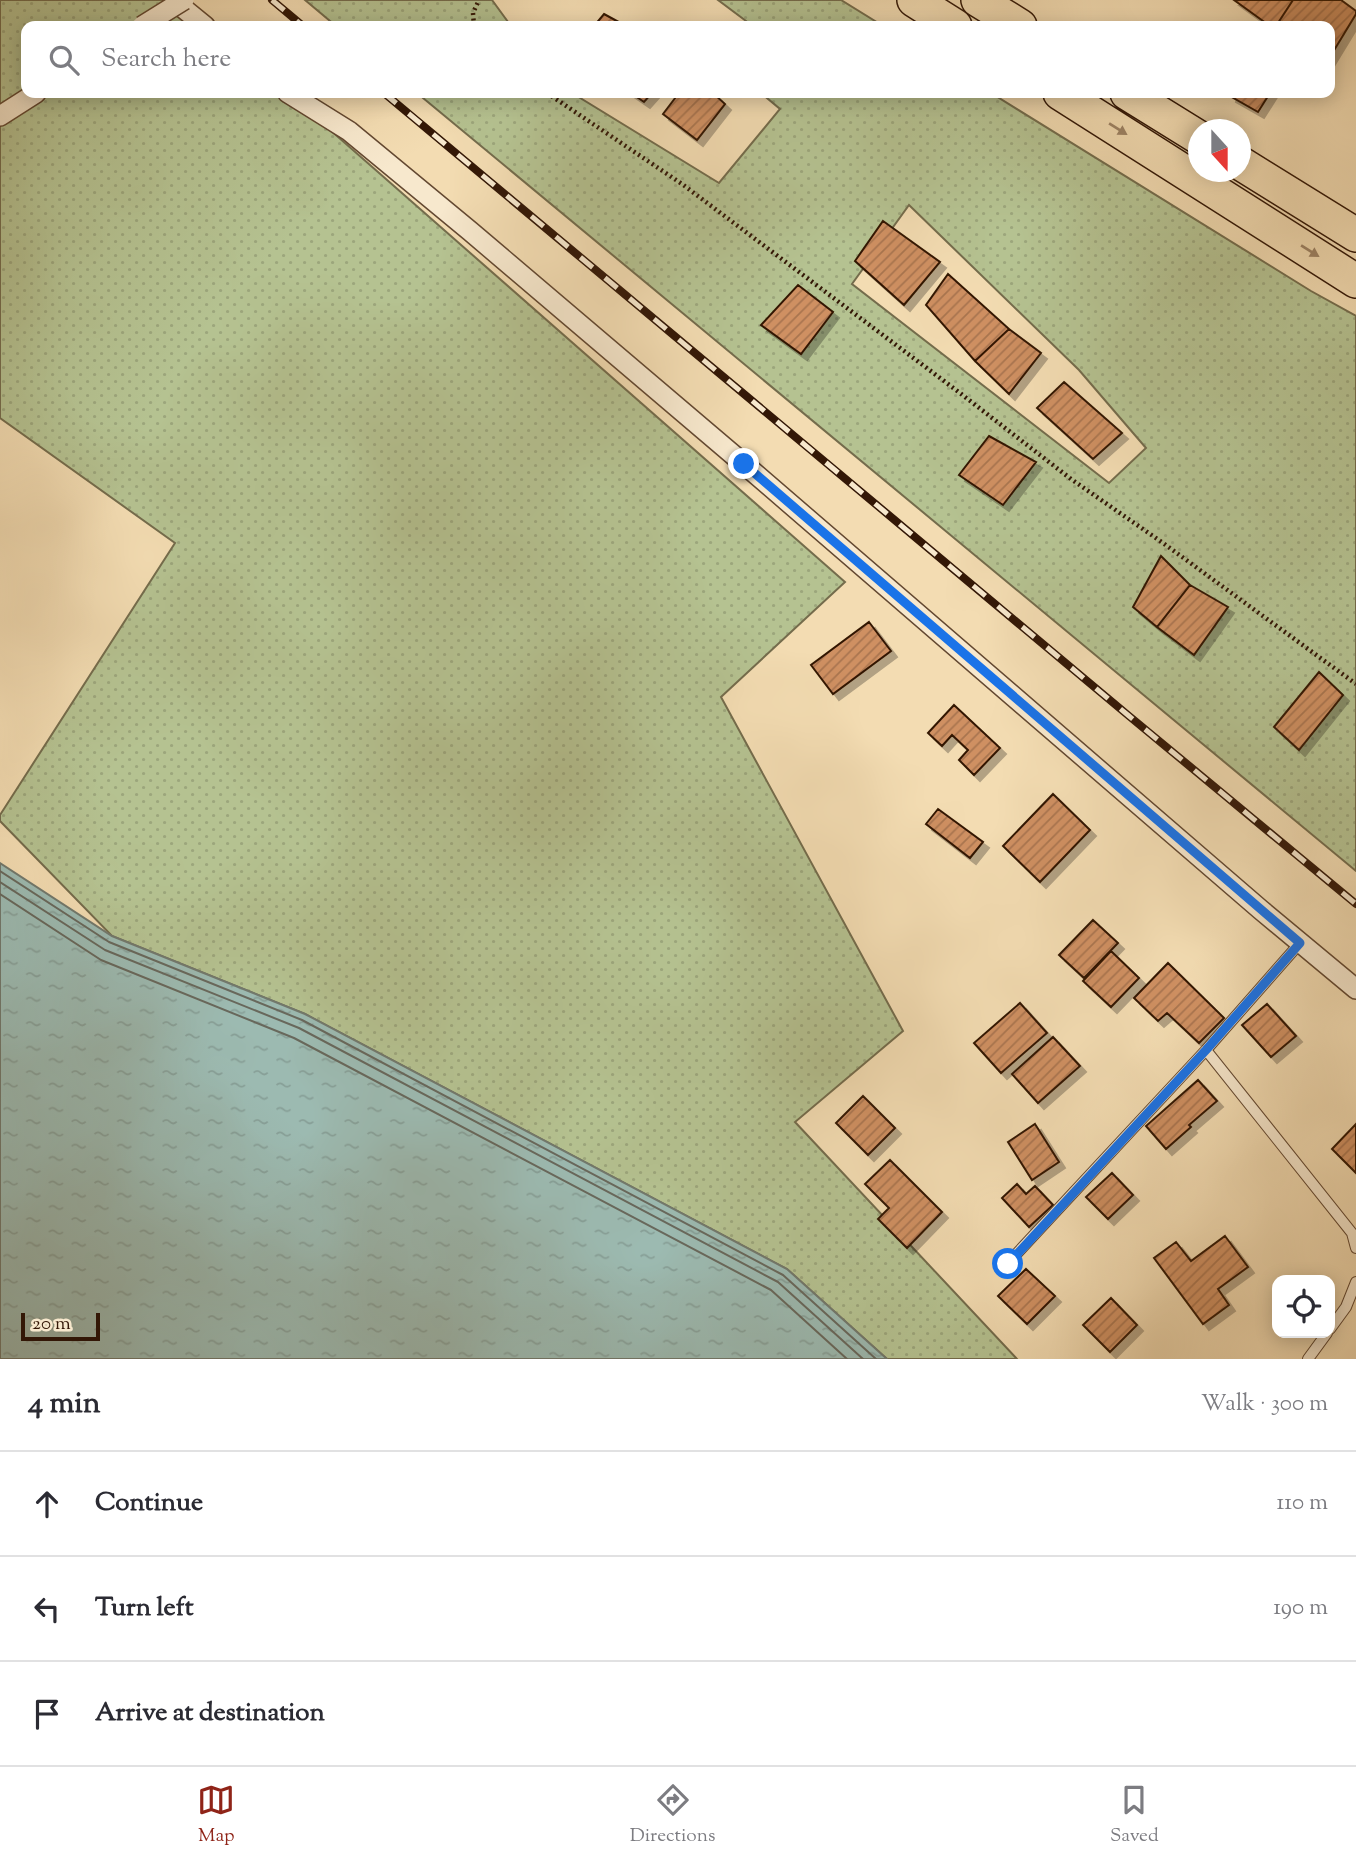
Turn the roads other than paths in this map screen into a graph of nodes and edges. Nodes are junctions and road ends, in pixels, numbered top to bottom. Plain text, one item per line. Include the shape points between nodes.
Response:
1 (173, 0) edge
2 (184, 0) edge
3 (914, 0) edge
4 (978, 0) edge
5 (150, 21) edge
6 (199, 21) edge
7 (947, 21) edge
8 (1012, 21) edge
9 (28, 98) edge
10 (296, 98) edge
11 (1068, 98) edge
12 (1135, 98) edge
13 (0, 116) edge
14 (1188, 130) edge
15 (1251, 169) edge
16 (1356, 235) edge
17 (1356, 281) edge
18 (1300, 943) junction
19 (1356, 989) edge
20 (1206, 1050) junction
21 (1356, 1248) edge
22 (1008, 1264) dead end
23 (1356, 1282) edge
24 (1335, 1323) edge
25 (1324, 1338) edge
26 (1308, 1359) edge

1 - 6 street
2 - 5 street, bridge
3 - 7 highway
4 - 8 highway
9 - 13 street
10 - 18 street via 349,131 470,230
11 -> 17 highway
12 - 14 highway
15 - 16 highway
18 - 19 street
18 - 20 lane
20 - 21 lane via 1352,1233
20 - 22 lane
23 - 24 lane
25 - 26 lane

